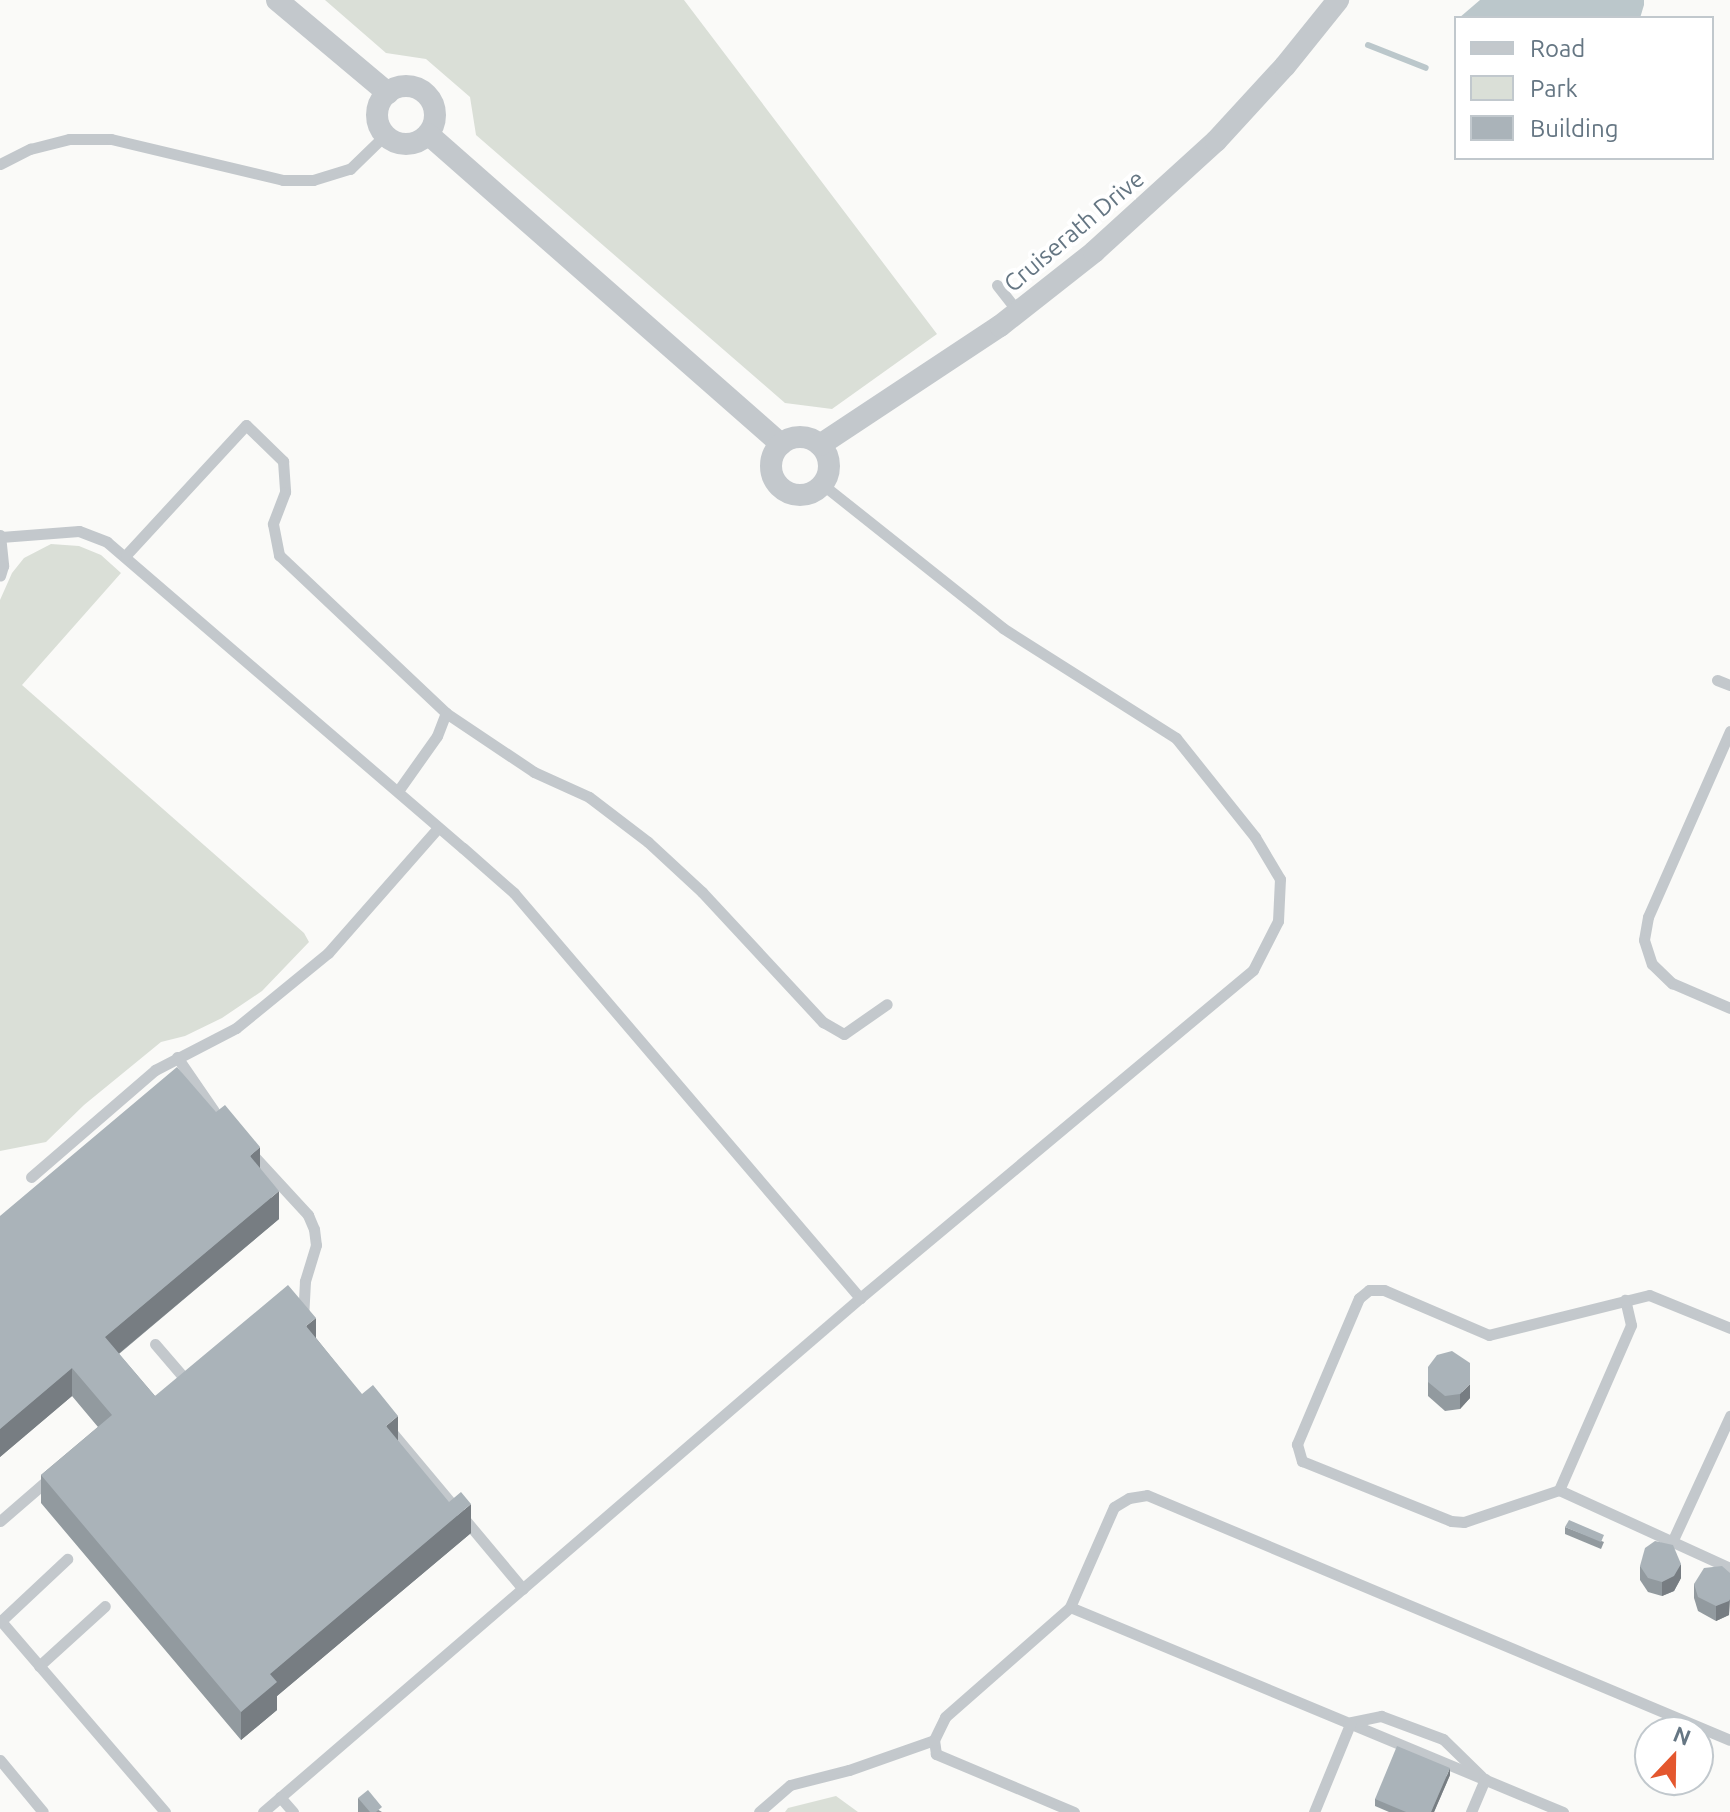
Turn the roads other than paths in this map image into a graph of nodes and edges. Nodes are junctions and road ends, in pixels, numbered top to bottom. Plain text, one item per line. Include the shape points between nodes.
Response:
1 (277, 0) edge
2 (1333, 5) edge
3 (388, 93) junction
4 (428, 134) junction
5 (385, 135) junction
6 (0, 164) edge
7 (997, 285) dead end
8 (1018, 312) junction
9 (781, 444) junction
10 (820, 445) junction
11 (822, 484) junction
12 (0, 536) edge
13 (126, 555) junction
14 (0, 576) edge
15 (1717, 680) dead end
16 (1730, 685) edge
17 (446, 713) junction
18 (1730, 731) edge
19 (398, 791) junction
20 (438, 828) junction
21 (887, 1004) dead end
22 (1730, 1008) edge
23 (177, 1057) junction
24 (226, 1125) edge
25 (246, 1147) edge
26 (31, 1177) dead end
27 (304, 1293) junction
28 (291, 1294) edge
29 (860, 1298) junction
30 (1625, 1300) junction
31 (303, 1325) edge
32 (1730, 1328) edge
33 (155, 1344) dead end
34 (195, 1369) edge
35 (185, 1379) junction
36 (175, 1387) edge
37 (1730, 1416) edge
38 (383, 1421) edge
39 (64, 1465) edge
40 (1559, 1490) junction
41 (0, 1521) edge
42 (1672, 1542) junction
43 (67, 1559) dead end
44 (1730, 1568) edge
45 (523, 1589) junction
46 (105, 1606) dead end
47 (1070, 1607) junction
48 (1, 1621) edge
49 (39, 1666) junction
50 (1351, 1722) junction
51 (934, 1740) junction
52 (1730, 1740) edge
53 (0, 1760) edge
54 (1485, 1779) junction
55 (280, 1797) junction
56 (43, 1812) edge
57 (165, 1812) edge
58 (263, 1812) edge
59 (293, 1812) edge
60 (759, 1812) edge
61 (1074, 1812) edge
62 (1314, 1812) edge
63 (1471, 1812) edge
64 (1563, 1812) edge

1 - 3 street
2 - 8 street, Cruiserath Drive via 1216,141 1094,252
3 - 4 street via 403,87 426,94 435,118
3 - 5 street via 378,109
4 - 5 street via 402,144
4 - 9 street
5 - 6 lane via 350,169 313,180 283,180 111,139 69,139
7 - 8 lane
8 - 10 street, Cruiserath Drive via 918,384
9 - 10 street via 805,437
9 - 11 street via 771,470 780,486 807,494
10 - 11 street via 829,468
11 - 29 lane via 1003,628 1176,738 1255,837 1280,879 1278,921 1253,970
12 - 13 lane via 79,531
12 - 14 lane
13 - 17 lane via 246,425 283,461 285,492 273,524 279,555
13 - 19 lane
15 - 16 lane
17 - 19 lane via 437,736
17 - 21 lane via 534,772 589,797 648,842 823,1022 844,1034
18 - 22 lane via 1648,917 1644,940 1652,964 1672,983
19 - 20 lane
20 - 23 lane via 338,944 236,1028
20 - 29 lane via 514,893
23 - 24 lane
23 - 26 lane
25 - 27 lane via 308,1215 314,1229 316,1245
27 - 28 lane
27 - 31 lane
29 - 45 lane
30 - 32 lane via 1649,1295
30 - 40 lane via 1631,1325
30 - 40 lane via 1489,1335 1384,1290 1369,1290 1359,1298 1297,1444 1302,1461 1451,1521 1464,1522
33 - 35 lane
34 - 35 lane
35 - 36 lane
37 - 42 lane
38 - 45 lane
39 - 41 lane
40 - 42 lane
42 - 44 lane
43 - 48 lane
45 - 55 lane
46 - 49 lane
47 - 50 lane
47 - 51 lane via 945,1717
47 - 52 lane via 1114,1507 1147,1495
48 - 49 lane
49 - 57 lane
50 - 54 lane
50 - 54 lane via 1381,1716 1443,1739
50 - 62 lane
51 - 60 lane via 790,1785
51 - 61 lane via 936,1754
53 - 56 lane
54 - 63 lane
54 - 64 lane
55 - 58 lane
55 - 59 lane

